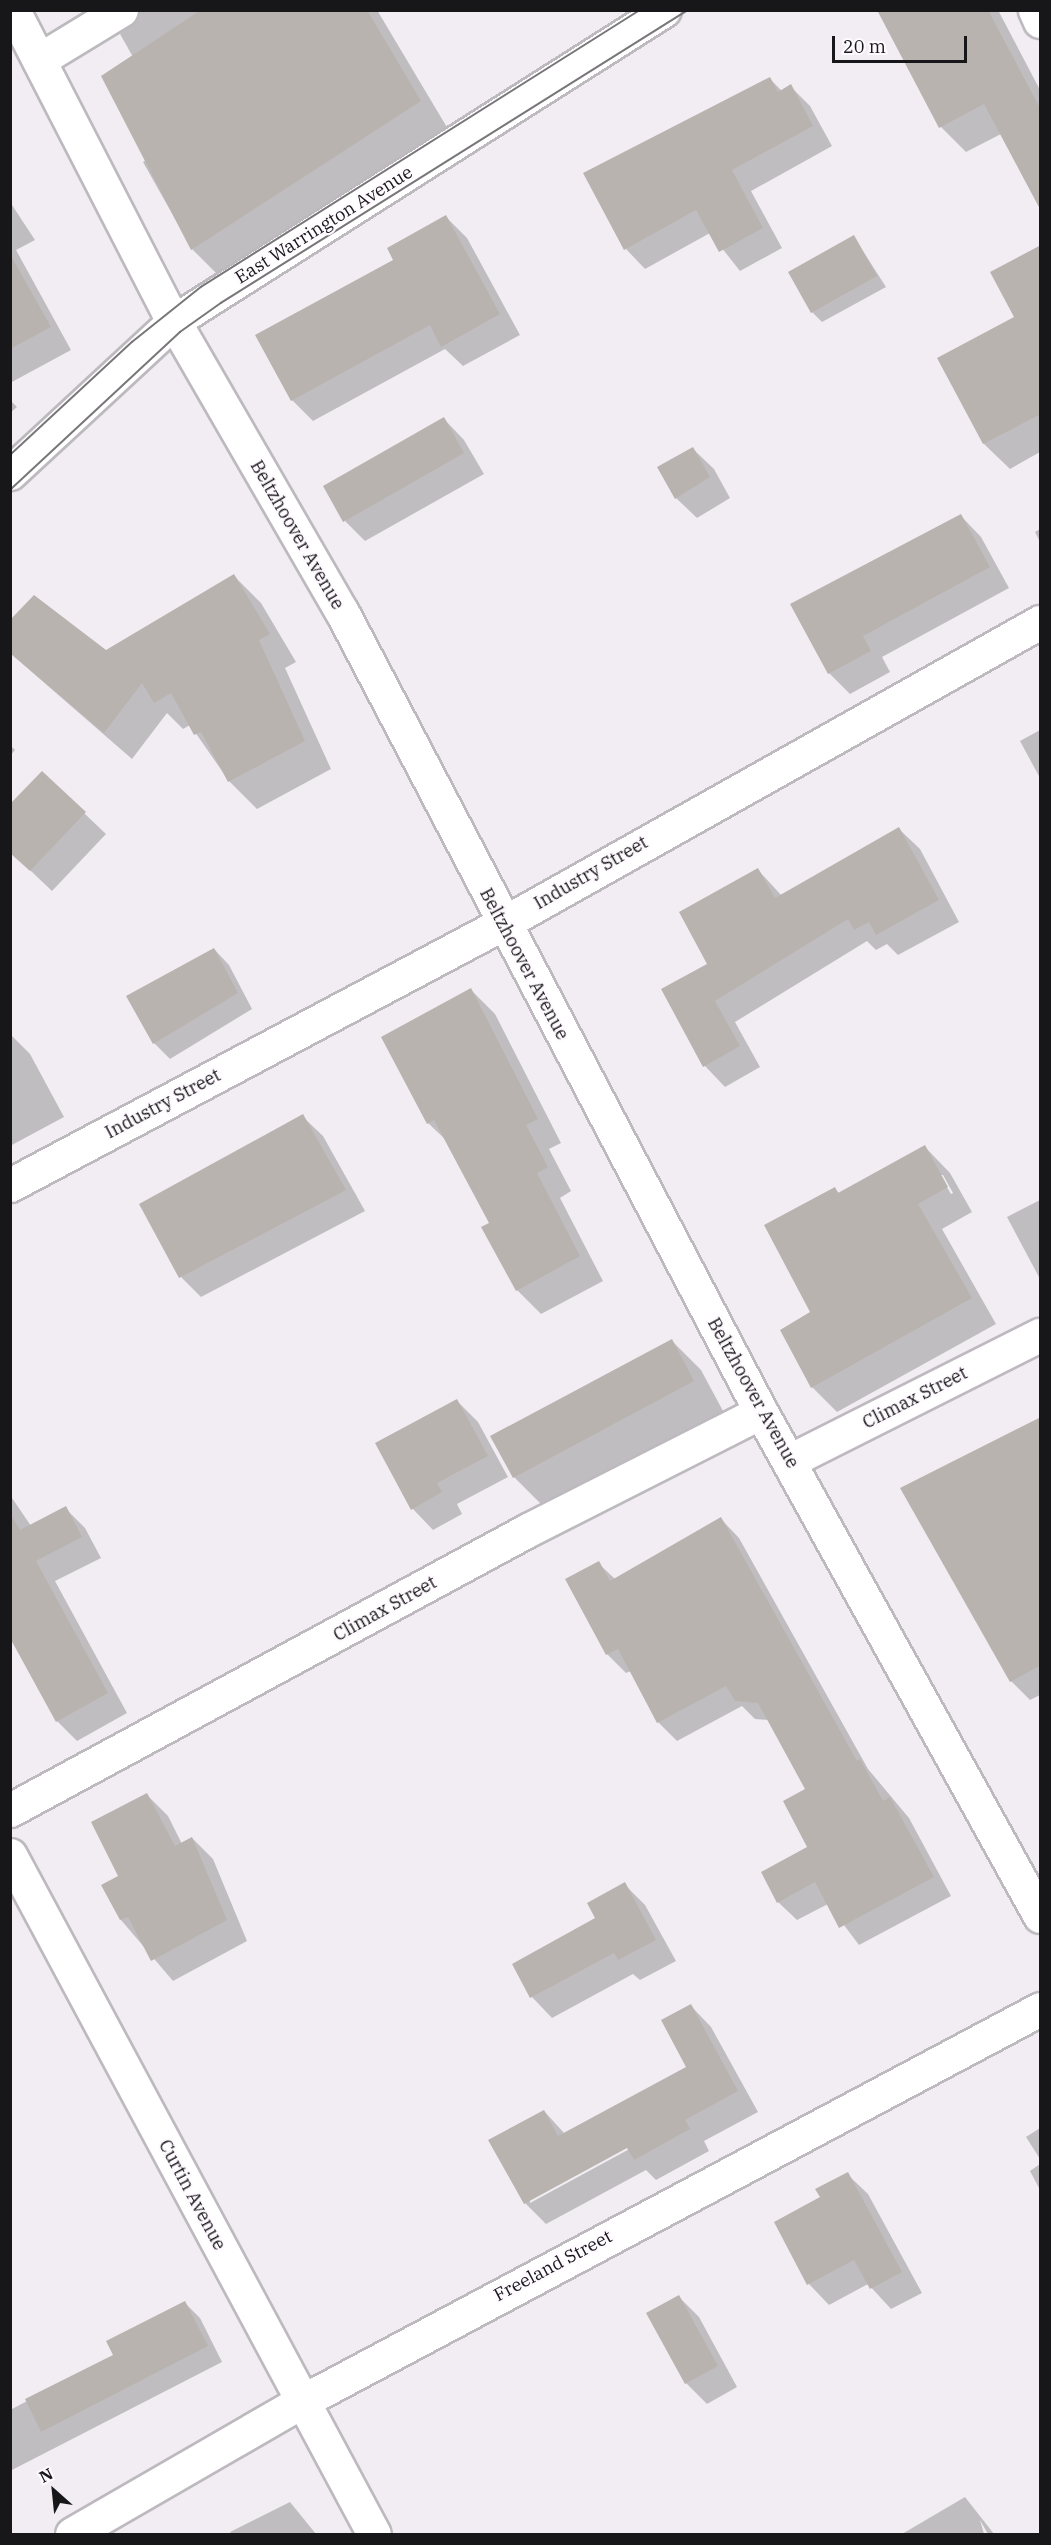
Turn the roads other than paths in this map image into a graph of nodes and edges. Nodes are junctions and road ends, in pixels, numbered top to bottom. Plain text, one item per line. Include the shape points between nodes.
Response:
1 (13, 10) edge
2 (122, 10) edge
3 (664, 10) edge
4 (1035, 10) edge
5 (1041, 21) edge
6 (39, 60) junction
7 (174, 321) junction
8 (10, 473) edge
9 (1041, 622) edge
10 (502, 924) junction
11 (10, 1185) edge
12 (1041, 1335) edge
13 (761, 1412) junction
14 (789, 1461) junction
15 (10, 1810) edge
16 (10, 1855) edge
17 (1041, 1916) edge
18 (1041, 2009) edge
19 (301, 2402) junction
20 (72, 2535) edge
21 (375, 2535) edge

1 - 6 street, Beltzhoover Avenue
2 - 6 street
3 - 7 street, East Warrington Avenue
4 - 5 street
6 - 7 street, Beltzhoover Avenue
7 - 8 street, East Warrington Avenue
7 - 10 street, Beltzhoover Avenue via 342,612
9 - 10 street, Industry Street
10 - 11 street, Industry Street
10 - 13 street, Beltzhoover Avenue
12 - 14 street, Climax Street
13 - 14 street, Beltzhoover Avenue
13 - 15 street, Climax Street via 528,1530
14 - 17 street, Beltzhoover Avenue
16 - 19 street, Curtin Avenue
18 - 19 street, Freeland Street
19 - 20 street, Freeland Street
19 - 21 street, Curtin Avenue

